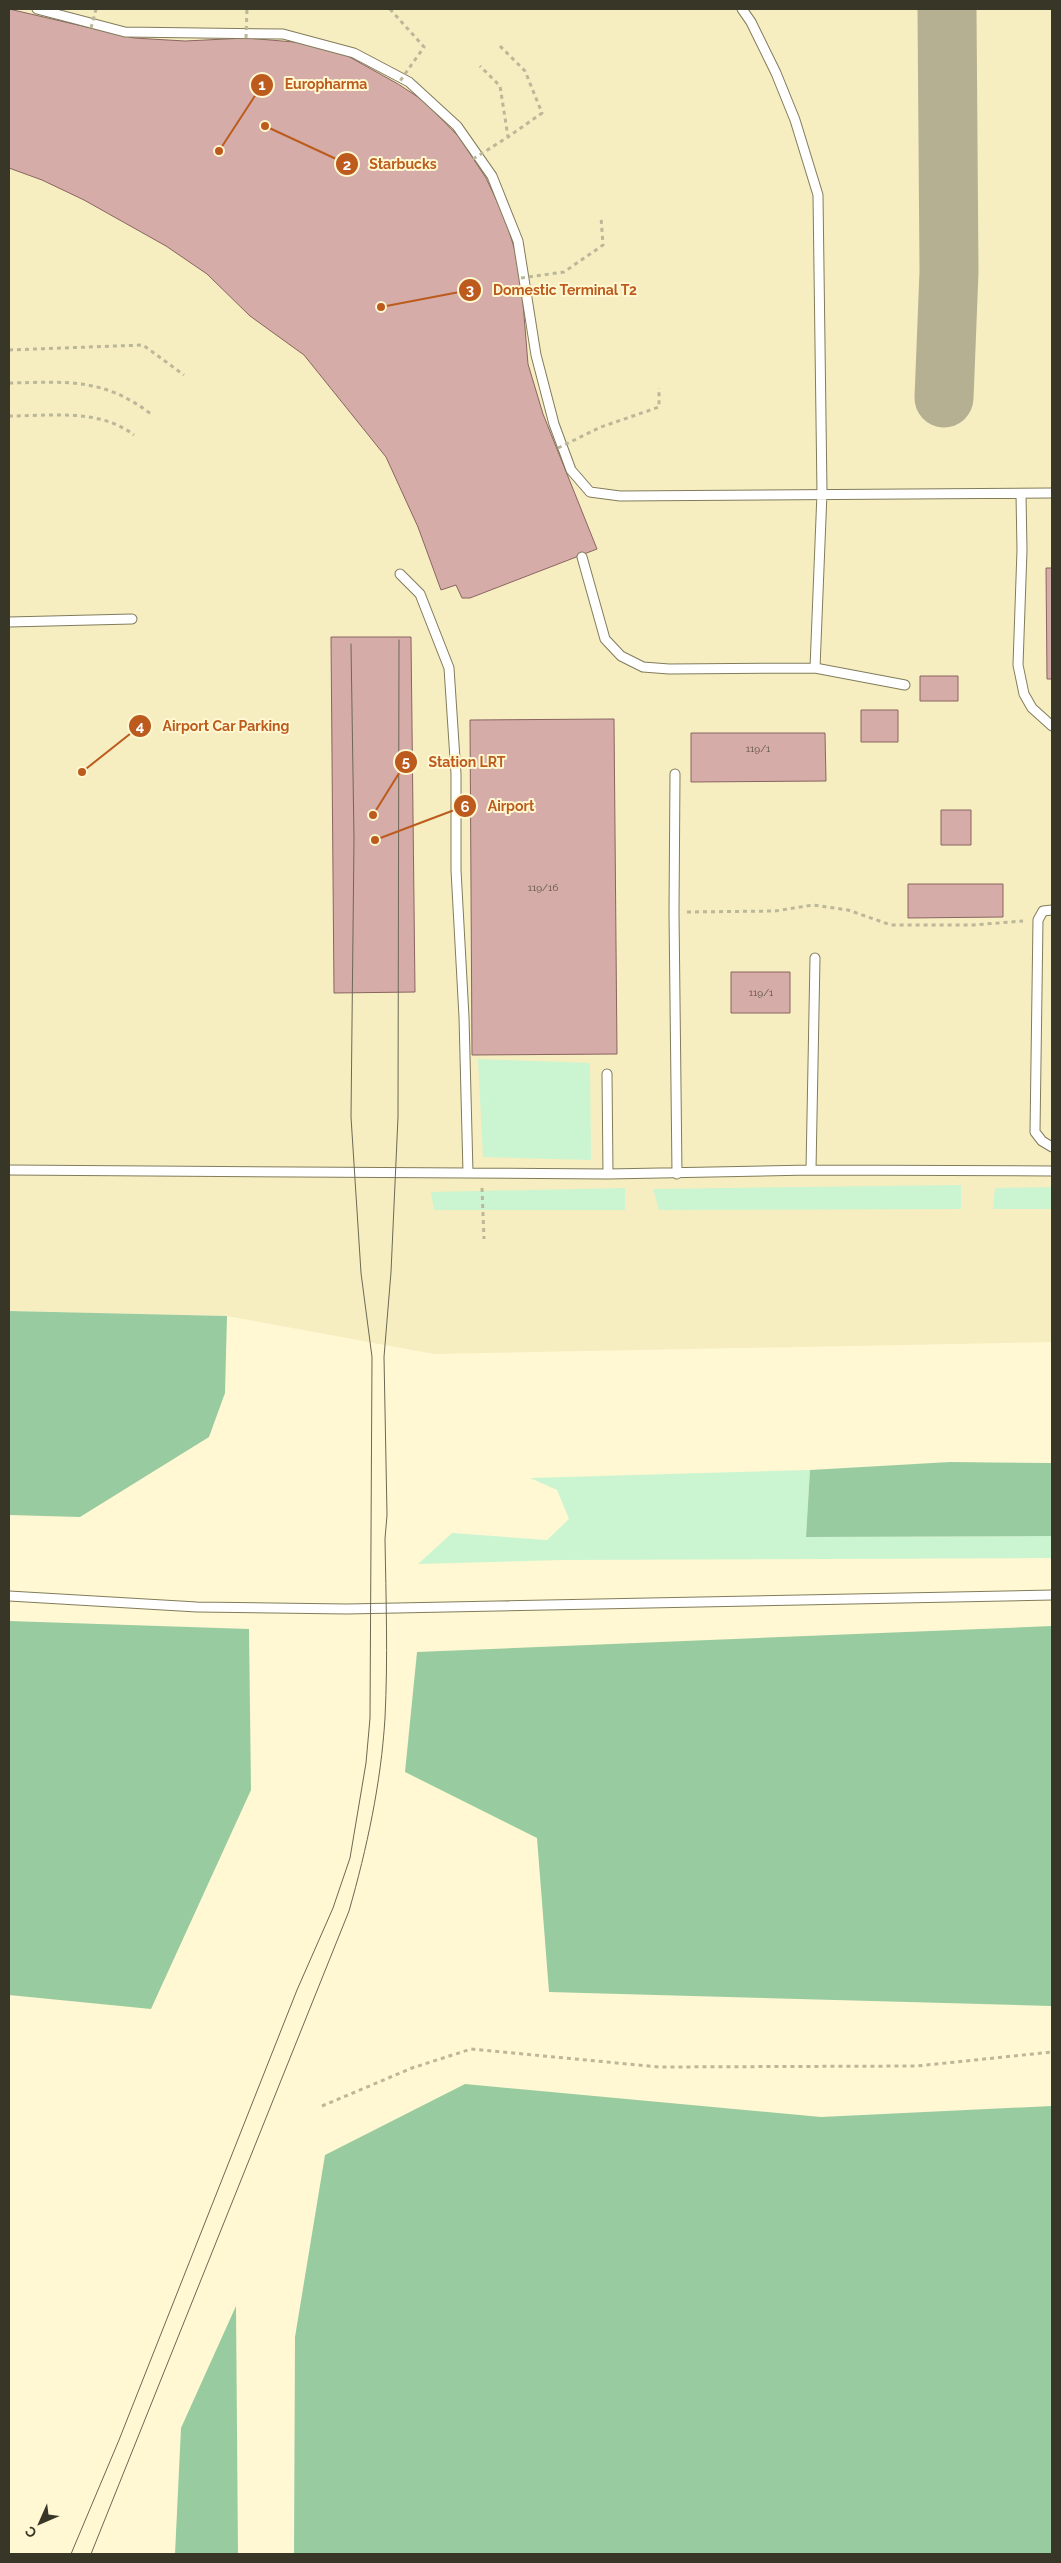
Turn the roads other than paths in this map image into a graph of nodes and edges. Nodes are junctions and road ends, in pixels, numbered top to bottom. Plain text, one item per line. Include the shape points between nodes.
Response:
1 (37, 9) edge
2 (742, 9) edge
3 (822, 493) junction
4 (1021, 494) junction
5 (1052, 494) edge
6 (582, 557) dead end
7 (400, 574) dead end
8 (132, 619) dead end
9 (9, 622) edge
10 (815, 668) junction
11 (905, 686) dead end
12 (1052, 726) edge
13 (675, 774) dead end
14 (1052, 910) edge
15 (815, 958) dead end
16 (607, 1074) dead end
17 (1052, 1147) edge
18 (9, 1170) edge
19 (811, 1170) junction
20 (1052, 1171) edge
21 (468, 1173) junction
22 (608, 1174) junction
23 (678, 1174) junction
24 (1052, 1595) edge
25 (9, 1596) edge

1 - 3 lane via 125,32 283,34 354,53 409,82 457,126 492,176 518,242 536,355 554,424 571,470 590,492 620,496
2 - 3 lane via 772,65 795,120 818,195
3 - 4 lane
3 - 10 lane
4 - 5 lane
4 - 12 lane via 1018,665 1024,694 1032,708
6 - 10 lane via 605,639 621,656 643,667
7 - 21 lane via 420,594 449,668 456,774 456,870
8 - 9 lane
10 - 11 lane
13 - 23 lane
14 - 17 lane via 1043,911 1038,920 1035,1132
15 - 19 lane
16 - 22 lane
18 - 21 lane
19 - 20 lane
19 - 23 lane
21 - 22 lane
22 - 23 lane
24 - 25 lane via 347,1609 197,1607

